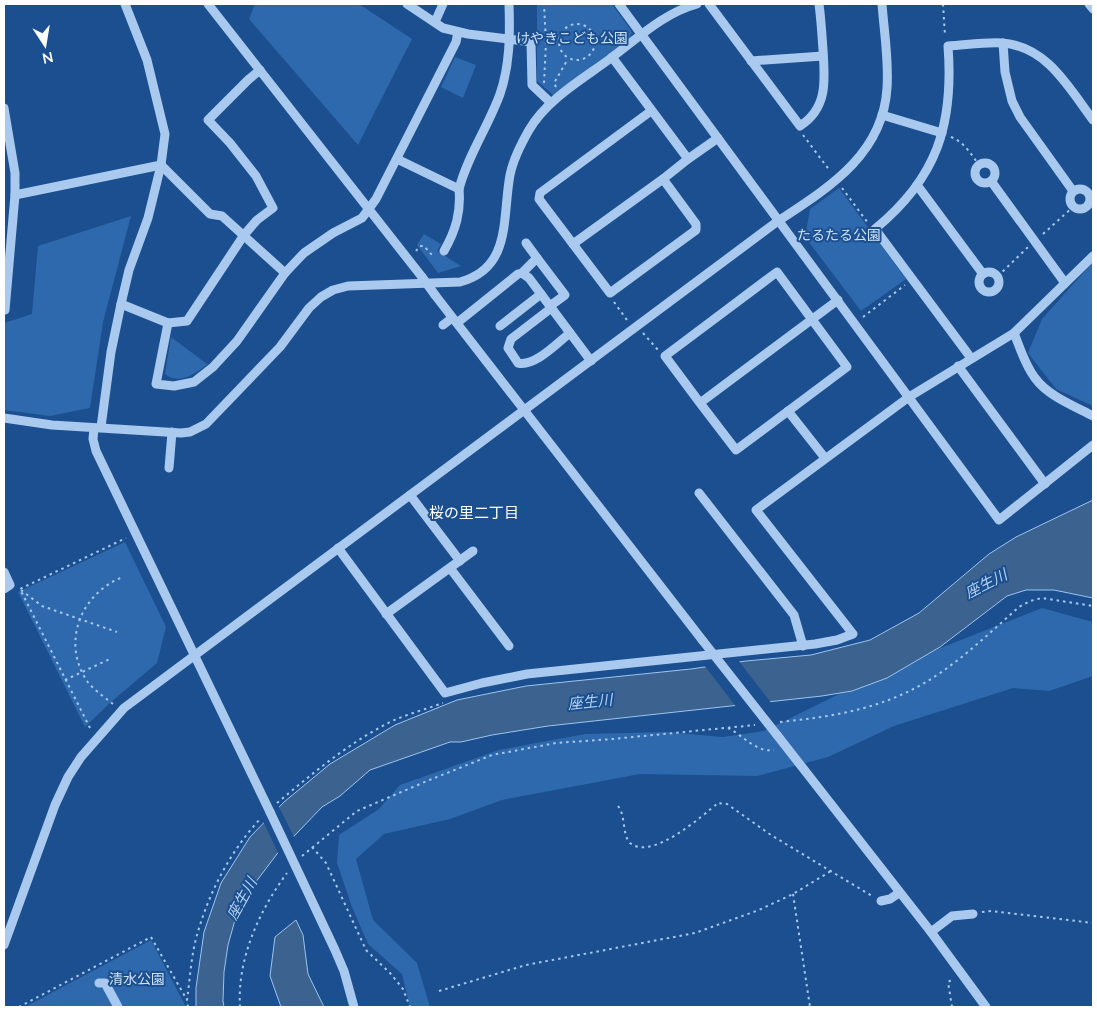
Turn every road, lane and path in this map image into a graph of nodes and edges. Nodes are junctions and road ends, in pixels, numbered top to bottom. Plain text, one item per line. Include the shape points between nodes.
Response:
1 (125, 4) edge
2 (208, 4) edge
3 (407, 4) edge
4 (443, 4) edge
5 (509, 4) edge
6 (544, 4) edge
7 (619, 4) edge
8 (697, 4) edge
9 (709, 4) edge
10 (819, 4) edge
11 (882, 4) edge
12 (943, 4) edge
13 (1089, 4) edge
14 (1093, 9) edge
15 (435, 22) junction
16 (458, 32) junction
17 (630, 33) dead end
18 (642, 35) junction
19 (510, 39) junction
20 (595, 40) junction
21 (546, 43) junction
22 (559, 43) junction
23 (1003, 43) junction
24 (948, 46) junction
25 (824, 56) junction
26 (612, 57) junction
27 (569, 58) junction
28 (751, 61) junction
29 (260, 70) junction
30 (540, 92) junction
31 (560, 96) junction
32 (551, 104) junction
33 (4, 108) edge
34 (651, 110) junction
35 (882, 115) junction
36 (1093, 120) edge
37 (800, 126) junction
38 (942, 133) junction
39 (718, 138) junction
40 (397, 159) junction
41 (688, 160) junction
42 (161, 165) junction
43 (979, 165) junction
44 (832, 173) dead end
45 (664, 179) junction
46 (991, 182) junction
47 (918, 185) junction
48 (840, 186) dead end
49 (459, 189) junction
50 (1073, 191) dead end
51 (15, 195) junction
52 (369, 210) junction
53 (778, 222) junction
54 (875, 229) junction
55 (244, 235) junction
56 (526, 243) dead end
57 (573, 244) junction
58 (416, 250) dead end
59 (444, 250) joint
60 (1093, 256) edge
61 (537, 258) junction
62 (285, 273) junction
63 (522, 273) junction
64 (983, 274) dead end
65 (912, 280) junction
66 (1065, 283) junction
67 (610, 293) junction
68 (541, 294) junction
69 (838, 300) junction
70 (121, 304) junction
71 (550, 307) junction
72 (5, 310) dead end
73 (861, 318) dead end
74 (813, 320) junction
75 (454, 321) junction
76 (628, 321) dead end
77 (168, 323) junction
78 (443, 325) dead end
79 (500, 326) dead end
80 (1014, 332) junction
81 (570, 333) junction
82 (643, 333) dead end
83 (665, 356) junction
84 (971, 358) junction
85 (591, 361) junction
86 (958, 366) junction
87 (909, 397) junction
88 (700, 403) junction
89 (524, 410) junction
90 (788, 411) junction
91 (1093, 416) edge
92 (4, 418) edge
93 (98, 428) junction
94 (172, 432) junction
95 (1093, 446) edge
96 (825, 458) junction
97 (169, 468) dead end
98 (1044, 484) junction
99 (698, 494) dead end
100 (410, 495) junction
101 (126, 538) dead end
102 (338, 548) junction
103 (473, 551) dead end
104 (460, 560) junction
105 (450, 568) junction
106 (4, 572) edge
107 (124, 577) dead end
108 (4, 589) edge
109 (20, 589) junction
110 (1093, 606) edge
111 (386, 614) junction
112 (80, 619) junction
113 (117, 632) dead end
114 (509, 646) dead end
115 (803, 646) junction
116 (194, 654) junction
117 (112, 658) dead end
118 (83, 672) junction
119 (65, 680) junction
120 (445, 693) junction
121 (113, 704) dead end
122 (776, 723) dead end
123 (756, 725) dead end
124 (90, 728) dead end
125 (727, 728) junction
126 (774, 750) dead end
127 (276, 803) dead end
128 (618, 806) dead end
129 (266, 814) junction
130 (312, 847) junction
131 (300, 858) dead end
132 (291, 868) dead end
133 (831, 871) junction
134 (899, 893) junction
135 (793, 894) junction
136 (881, 901) joint
137 (973, 914) joint
138 (1093, 923) edge
139 (931, 932) junction
140 (4, 945) edge
141 (962, 973) junction
142 (99, 983) dead end
143 (439, 992) dead end
144 (187, 1000) junction
145 (19, 1007) edge
146 (118, 1007) edge
147 (188, 1007) edge
148 (240, 1007) edge
149 (354, 1007) edge
150 (410, 1007) edge
151 (810, 1007) edge
152 (952, 1007) edge
153 (986, 1007) edge

1 - 42 street via 147,60 165,134
2 - 29 street
3 - 15 street
4 - 15 street
5 - 19 street
6 - 21 path
7 - 18 street
8 - 18 street via 667,17
9 - 28 street
10 - 25 street
11 - 35 street via 887,78
12 - 24 path
13 - 14 street
15 - 16 street
16 - 19 street
16 - 40 street via 456,42
17 - 20 path
18 - 26 street
18 - 39 street
19 - 30 street via 531,42 532,85
19 - 49 street via 499,96 464,170
20 - 22 path via 586,26 574,24 560,35
20 - 27 path via 588,56 577,60
21 - 22 path
21 - 30 path via 545,81
22 - 27 path
23 - 24 street
23 - 36 street via 1041,56
23 - 50 street via 1005,72 1020,117
24 - 38 street via 949,98
25 - 28 street
25 - 37 street via 823,96 813,116
26 - 31 street
26 - 34 street
27 - 31 path via 554,83
28 - 37 street
29 - 52 street
29 - 55 street via 208,120 256,176 273,208
30 - 32 street
31 - 32 street
32 - 94 street via 530,128 519,150 511,174 499,250 480,274 460,282 348,286 333,290 309,308 280,347 206,424 190,432
33 - 51 street via 15,173
34 - 41 street
34 - 57 street via 540,193 539,199
35 - 38 street
35 - 53 street via 863,154 845,173
37 - 44 path
38 - 43 path via 958,140
38 - 47 street
39 - 41 street
39 - 53 street
40 - 49 street
40 - 52 street
41 - 45 street
42 - 51 street
42 - 55 street via 210,214 222,216
42 - 70 street
43 - 46 street via 986,163 992,166 995,173
43 - 46 street via 974,173 976,179 985,184
45 - 57 street
45 - 67 street via 696,224 696,230
46 - 66 street
47 - 54 street
47 - 64 street
48 - 54 path
49 - 59 street via 458,219
51 - 72 street
52 - 62 street via 359,220 318,242
52 - 75 street, bridge
53 - 69 street
53 - 85 street
54 - 65 street
55 - 62 street
55 - 77 street via 187,321
56 - 61 street
57 - 67 street
58 - 59 path via 424,246 432,255 440,257
60 - 66 street
61 - 63 street
61 - 71 street via 565,295
62 - 77 street via 237,341 213,368 194,382 174,386 156,384
63 - 68 street
63 - 75 street
65 - 73 path
65 - 84 street
66 - 80 street
67 - 76 path
68 - 71 street
68 - 79 street
69 - 74 street
69 - 87 street
70 - 77 street
70 - 93 street
71 - 81 street
71 - 81 street via 511,338 508,348 518,362 532,362
74 - 83 street via 777,272
74 - 88 street
74 - 90 street via 847,367
75 - 78 street
75 - 89 street
80 - 84 street
80 - 91 street via 1026,363 1041,386
81 - 85 street
82 - 83 path
83 - 88 street
84 - 86 street
85 - 89 street
86 - 87 street
86 - 98 street
87 - 96 street
87 - 98 street via 999,520
88 - 90 street via 736,450
89 - 100 street
89 - 134 street, bridge
90 - 96 street
92 - 93 street
93 - 94 street
93 - 116 street via 93,439 96,451
94 - 97 street
95 - 98 street
96 - 115 street via 756,510 853,634
99 - 115 street via 794,615
100 - 102 street
100 - 104 street
101 - 109 path
102 - 111 street
102 - 116 street
103 - 104 street
104 - 105 street
105 - 111 street
105 - 114 street
106 - 108 street via 10,585
107 - 112 path via 93,596
109 - 112 path via 42,606
109 - 119 path
110 - 122 path via 1042,598 1030,600 942,672 903,695 846,714
111 - 120 street
112 - 113 path
112 - 118 path via 75,640
115 - 120 street via 527,674
116 - 129 street
116 - 140 street via 124,708 81,757 55,805
117 - 118 path
118 - 119 path
118 - 121 path via 93,687
119 - 124 path
120 - 127 path via 446,701 393,721 316,770
123 - 125 path
125 - 126 path via 753,746
125 - 130 path via 556,743 492,755 357,811
128 - 133 path via 627,838 640,847 671,838 718,803 727,804
129 - 144 path via 234,851 210,899 197,936
129 - 149 street, bridge via 335,950
130 - 131 path
130 - 150 path via 326,863 366,950 390,973 403,990
132 - 148 path via 272,894 254,929 245,959
133 - 135 path
133 - 136 path
134 - 136 street
134 - 139 street
135 - 143 path via 694,933 526,965
135 - 151 path
137 - 138 path via 990,911
137 - 139 street via 952,916
139 - 141 street
141 - 152 path via 948,982
141 - 153 street
142 - 146 street via 105,983
144 - 145 path via 151,936
144 - 147 path

